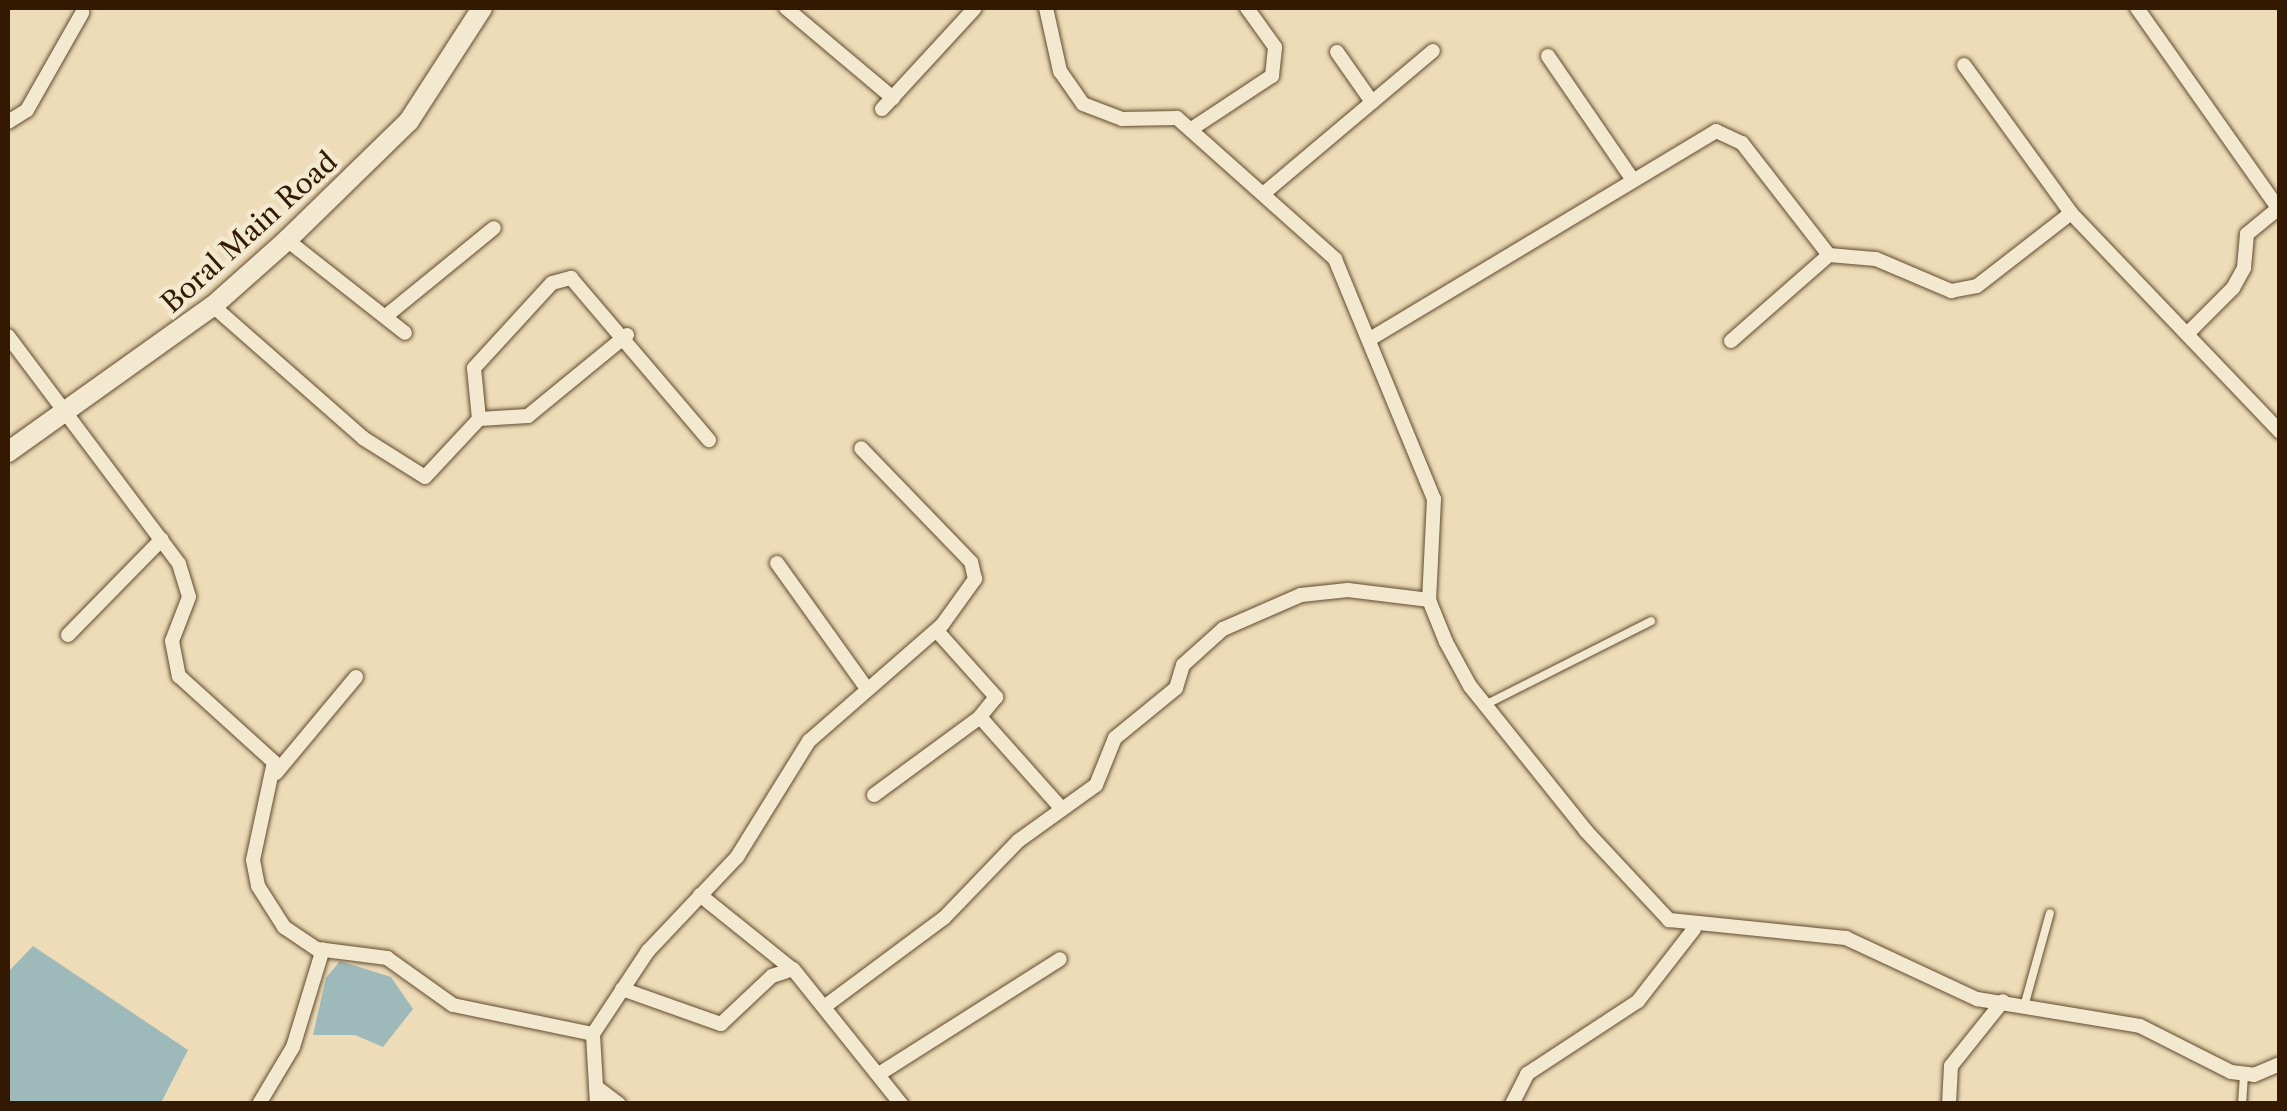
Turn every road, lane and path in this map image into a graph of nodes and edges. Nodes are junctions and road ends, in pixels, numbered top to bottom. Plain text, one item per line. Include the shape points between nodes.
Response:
1 (482, 8) edge
2 (786, 8) edge
3 (975, 8) edge
4 (1046, 8) edge
5 (1246, 8) edge
6 (2137, 8) edge
7 (82, 13) dead end
8 (1433, 51) dead end
9 (1337, 52) dead end
10 (1548, 56) dead end
11 (1964, 65) dead end
12 (1372, 102) junction
13 (8, 122) edge
14 (1192, 128) junction
15 (1633, 180) junction
16 (1263, 194) junction
17 (2279, 207) edge
18 (2071, 212) junction
19 (494, 228) dead end
20 (287, 240) junction
21 (1830, 255) junction
22 (213, 306) junction
23 (386, 316) junction
24 (2188, 332) junction
25 (404, 333) dead end
26 (627, 335) junction
27 (8, 336) edge
28 (1370, 339) junction
29 (1731, 340) dead end
30 (68, 412) junction
31 (478, 418) junction
32 (2280, 432) edge
33 (709, 440) dead end
34 (861, 448) dead end
35 (8, 452) edge
36 (162, 539) junction
37 (778, 563) dead end
38 (1429, 600) junction
39 (1651, 621) dead end
40 (936, 630) junction
41 (68, 635) dead end
42 (356, 677) dead end
43 (864, 686) junction
44 (1485, 705) junction
45 (980, 716) junction
46 (276, 773) junction
47 (874, 795) dead end
48 (1062, 808) junction
49 (700, 894) junction
50 (2050, 913) dead end
51 (1694, 928) junction
52 (323, 950) junction
53 (1060, 959) dead end
54 (792, 969) junction
55 (622, 990) junction
56 (2003, 1001) junction
57 (2025, 1003) junction
58 (828, 1004) junction
59 (593, 1034) junction
60 (2280, 1064) edge
61 (879, 1074) junction
62 (2244, 1074) junction
63 (598, 1096) edge
64 (259, 1104) edge
65 (619, 1104) edge
66 (902, 1104) edge
67 (1512, 1104) edge
68 (1949, 1104) edge
69 (2242, 1104) edge

1 - 20 main road, Boral Main Road via 409,121
2 - 3 street via 887,103
4 - 14 street via 1060,71 1082,104 1099,115 1177,118
5 - 14 street via 1275,48 1272,76
6 - 17 street
7 - 13 street via 27,110
8 - 12 street
9 - 12 street
10 - 15 street
11 - 18 street
12 - 16 street
14 - 16 street
15 - 21 street via 1670,164 1703,136 1731,134
15 - 28 street
16 - 28 street via 1335,260
17 - 24 street via 2247,234 2244,268 2233,288
18 - 21 street via 1964,292 1876,258
18 - 24 street
19 - 23 street
20 - 22 main road, Boral Main Road
20 - 23 street
21 - 29 street
22 - 30 main road, Boral Main Road
22 - 31 street via 363,438 421,477 438,470
23 - 25 street
24 - 32 street
26 - 31 street via 528,416
26 - 31 street via 584,288 560,278 474,368
26 - 33 street
27 - 30 street
28 - 38 street via 1434,499
30 - 35 main road, Boral Main Road
30 - 36 street
34 - 40 street via 974,568 969,589
36 - 41 street
36 - 46 street via 188,589 173,666 261,746
37 - 43 street
38 - 44 street
38 - 48 street via 1348,590 1301,595 1223,629 1183,665 1176,688 1115,738 1096,784
39 - 44 lane
40 - 43 street
40 - 45 street via 996,698
42 - 46 street
43 - 49 street via 809,742 743,849
44 - 51 street via 1629,883 1669,920
45 - 47 street
45 - 48 street
46 - 52 street via 253,852 254,874 284,926
48 - 58 street via 1008,850 944,918
49 - 54 street
49 - 55 street
50 - 57 lane
51 - 56 street via 1846,938 1977,999
51 - 67 street via 1638,1001 1527,1074
52 - 59 street via 387,958 453,1005
52 - 64 street via 293,1046
53 - 61 street
54 - 55 street via 772,976 722,1024
54 - 58 street
55 - 59 street
56 - 57 street
56 - 68 street via 1951,1066
57 - 62 street via 2158,1032
58 - 61 street
59 - 63 street
60 - 62 street
61 - 66 street
62 - 69 lane
63 - 65 street

